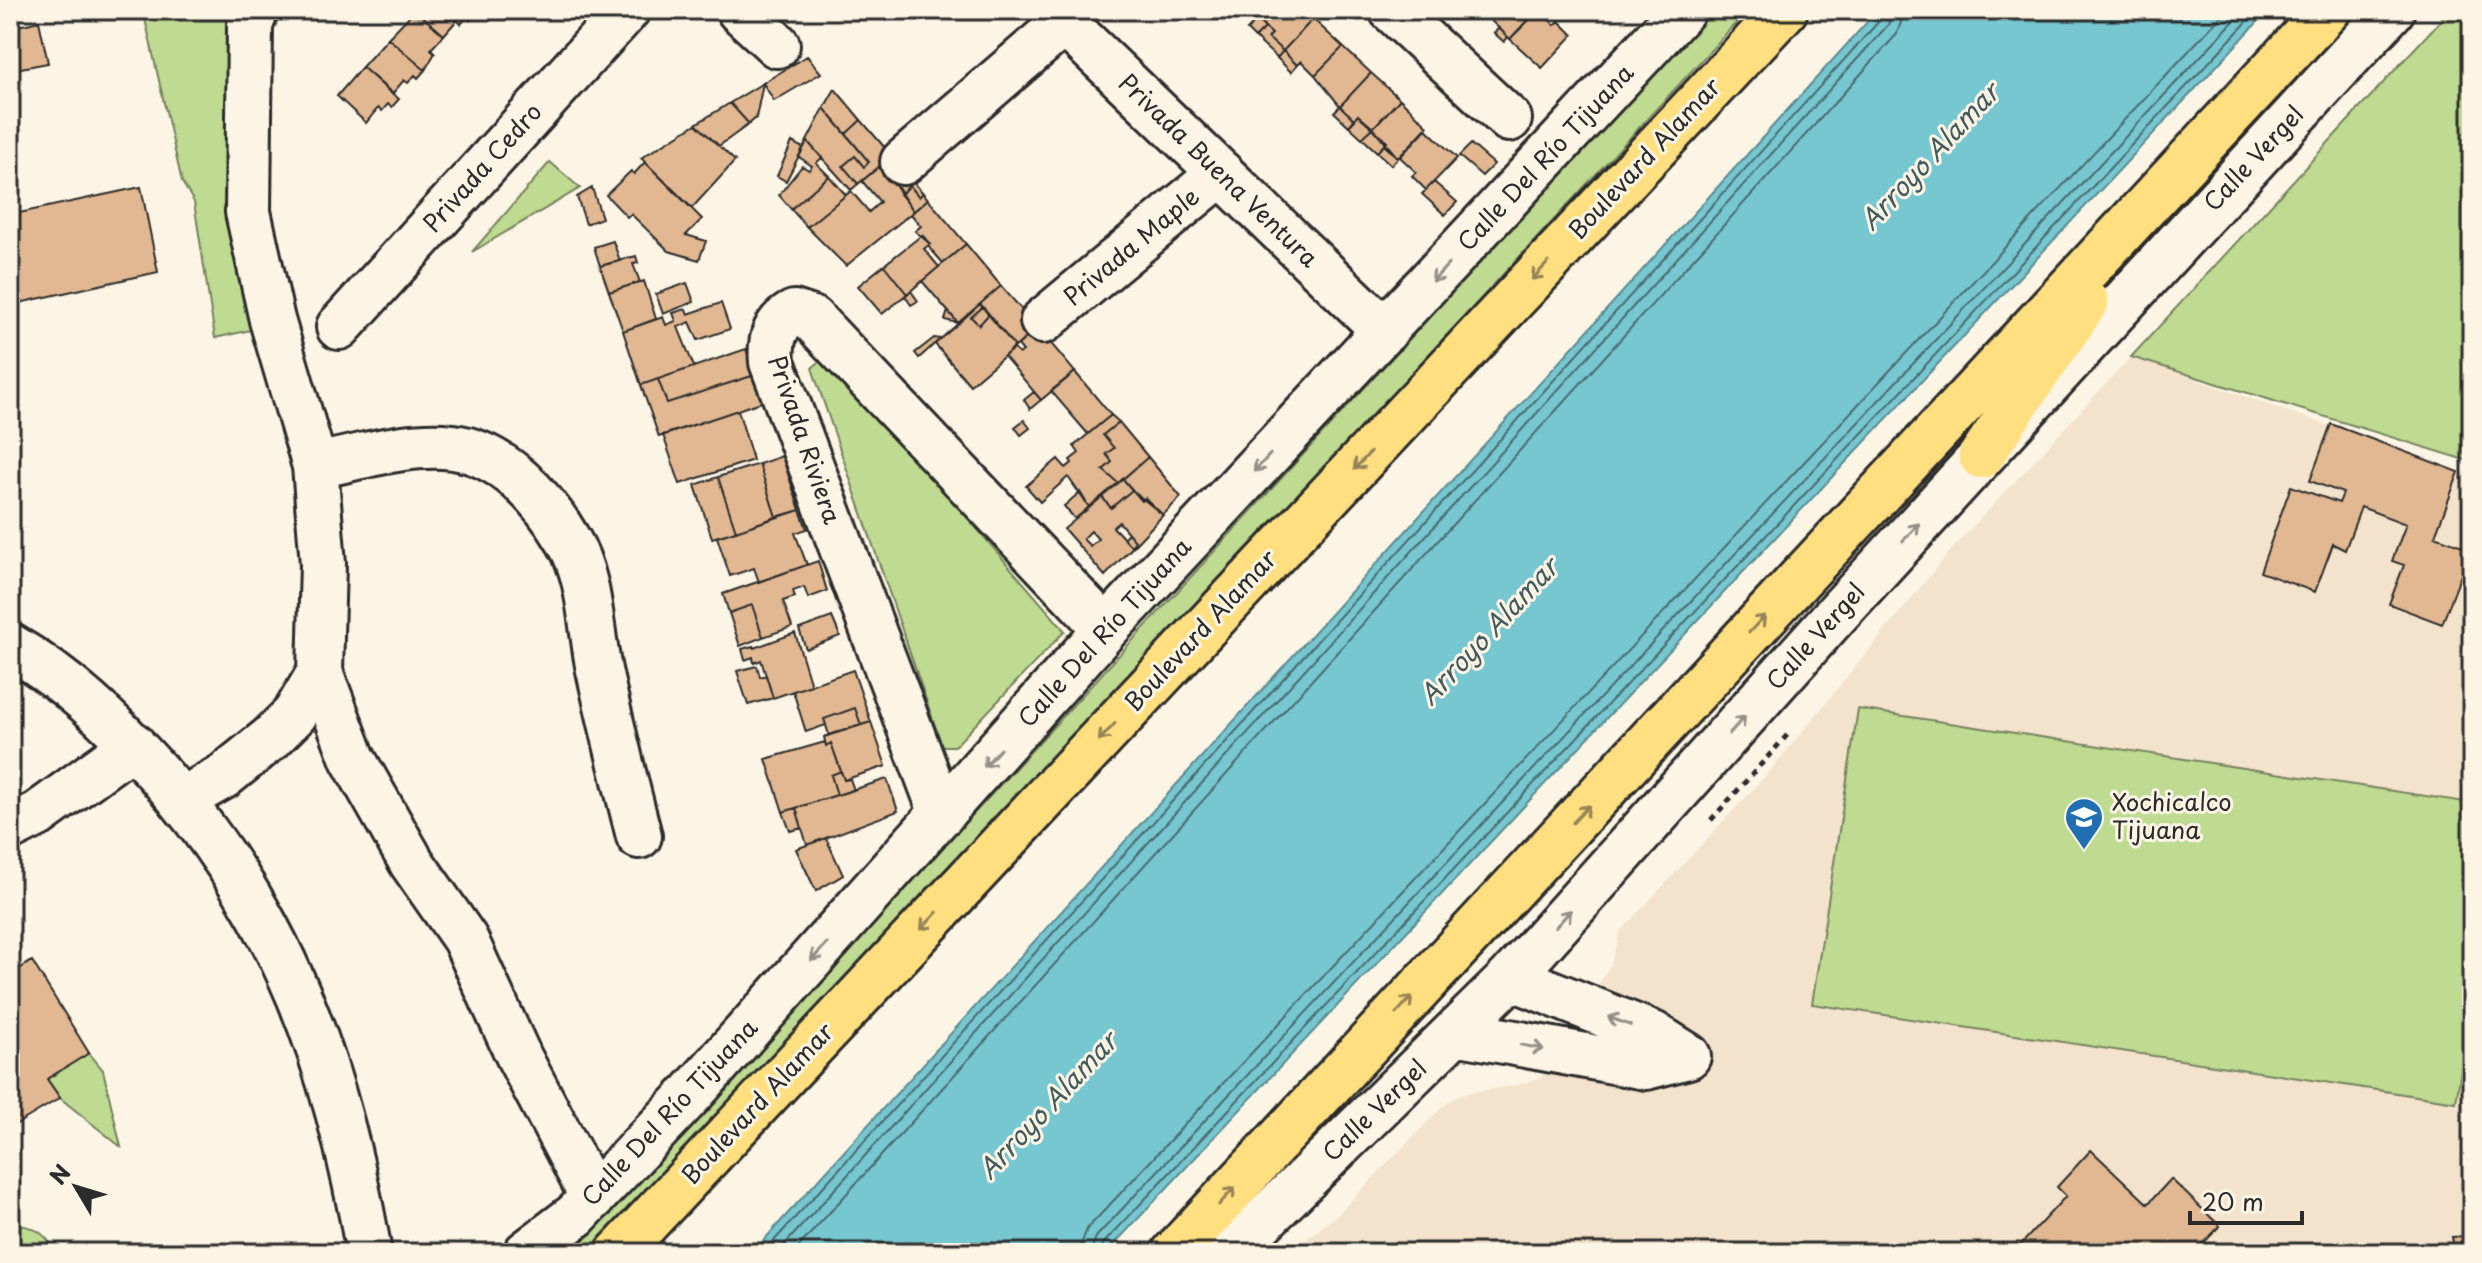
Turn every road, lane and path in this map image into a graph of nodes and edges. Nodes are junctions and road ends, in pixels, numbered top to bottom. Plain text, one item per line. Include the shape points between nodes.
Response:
1 (256, 10) edge
2 (627, 10) edge
3 (739, 10) edge
4 (1392, 10) edge
5 (1683, 10) edge
6 (1785, 10) edge
7 (2328, 10) edge
8 (2392, 10) edge
9 (1058, 16) edge
10 (777, 45) dead end
11 (2216, 129) junction
12 (1550, 155) junction
13 (903, 162) dead end
14 (1221, 173) junction
15 (1043, 321) dead end
16 (339, 327) dead end
17 (1385, 331) junction
18 (1981, 456) junction
19 (315, 466) junction
20 (1106, 629) junction
21 (10, 646) edge
22 (320, 672) junction
23 (133, 745) junction
24 (182, 800) junction
25 (942, 814) junction
26 (10, 828) edge
27 (639, 836) dead end
28 (1511, 977) junction
29 (1455, 1032) junction
30 (593, 1198) junction
31 (369, 1253) edge
32 (526, 1253) edge
33 (618, 1253) edge
34 (1174, 1253) edge
35 (1230, 1253) edge

1 - 19 street via 250,25 248,212 272,320
2 - 16 street, Privada Cedro
3 - 10 street
4 - 12 street
5 - 12 street, Calle Del Río Tijuana
6 -> 33 highway, Boulevard Alamar
7 - 11 highway
8 - 18 street, Calle Vergel
9 - 13 street
9 - 14 street, Privada Buena Ventura
11 - 18 highway via 2091,295
34 -> 11 highway
12 -> 17 street, Calle Del Río Tijuana
14 - 15 street, Privada Maple
14 - 17 street, Privada Buena Ventura
17 -> 20 street, Calle Del Río Tijuana
28 -> 18 street, Calle Vergel
19 - 22 street via 323,564
19 - 27 street via 452,447 496,461 533,493 570,541
20 -> 25 street, Calle Del Río Tijuana
20 - 25 street, Privada Riviera via 812,319 794,313 782,319 770,344 772,362
21 - 23 street via 79,692
22 - 24 street via 295,714 271,738 224,776
22 - 30 street via 360,771 412,863 465,939
23 - 24 street
23 - 26 street via 38,814
24 - 31 street via 250,896 290,971 337,1098
25 -> 30 street, Calle Del Río Tijuana
28 - 29 street, Calle Vergel
29 -> 28 street via 1646,1067 1688,1056 1653,1034
29 - 35 street, Calle Vergel
30 - 32 street, Calle Del Río Tijuana

